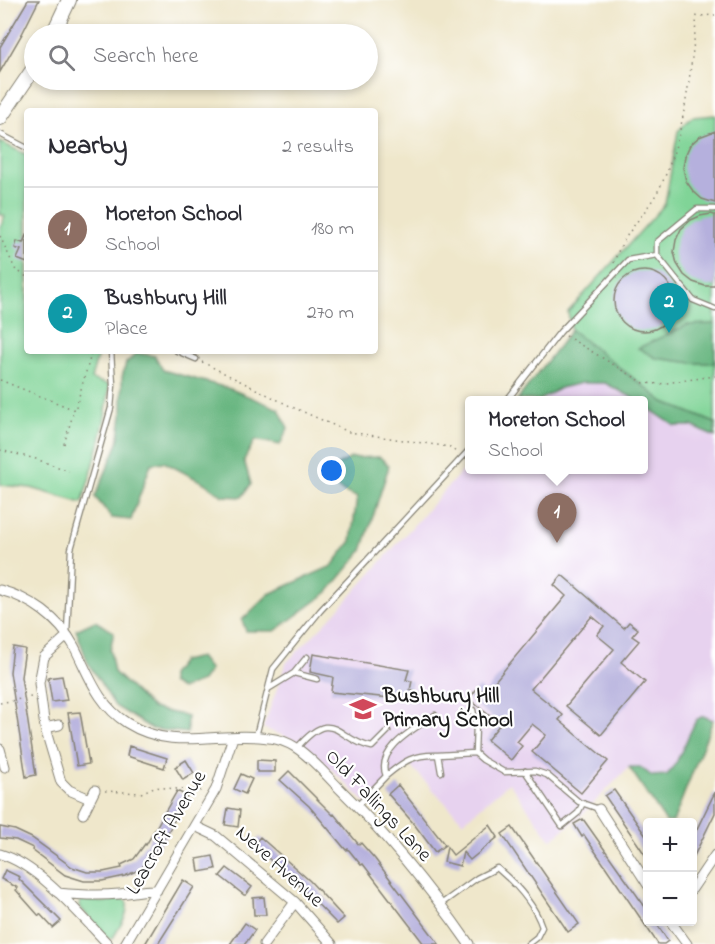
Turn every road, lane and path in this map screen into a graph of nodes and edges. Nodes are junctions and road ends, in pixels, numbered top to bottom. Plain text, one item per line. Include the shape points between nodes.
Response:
1 (69, 0) edge
2 (715, 15) edge
3 (58, 24) edge
4 (24, 83) edge
5 (0, 118) edge
6 (0, 134) edge
7 (24, 146) edge
8 (715, 209) edge
9 (0, 236) edge
10 (657, 255) junction
11 (24, 275) edge
12 (610, 279) junction
13 (715, 309) edge
14 (560, 332) junction
15 (91, 354) edge
16 (111, 354) edge
17 (184, 354) edge
18 (196, 359) joint
19 (715, 376) edge
20 (0, 380) edge
21 (510, 396) edge
22 (75, 410) junction
23 (64, 444) dead end
24 (0, 450) edge
25 (465, 455) edge
26 (463, 458) junction
27 (69, 471) dead end
28 (0, 590) edge
29 (67, 636) junction
30 (307, 657) dead end
31 (294, 673) junction
32 (317, 679) dead end
33 (268, 689) junction
34 (23, 699) dead end
35 (0, 703) edge
36 (473, 710) dead end
37 (435, 715) dead end
38 (59, 725) dead end
39 (45, 728) junction
40 (388, 731) dead end
41 (256, 736) junction
42 (233, 737) junction
43 (297, 748) junction
44 (1, 749) edge
45 (475, 753) junction
46 (438, 755) junction
47 (5, 767) dead end
48 (525, 771) junction
49 (441, 772) dead end
50 (386, 776) junction
51 (214, 792) junction
52 (93, 795) junction
53 (583, 803) junction
54 (357, 806) junction
55 (598, 809) joint
56 (83, 814) dead end
57 (195, 826) junction
58 (0, 854) edge
59 (715, 855) edge
60 (643, 877) edge
61 (697, 883) edge
62 (157, 890) junction
63 (58, 893) junction
64 (296, 902) junction
65 (441, 904) junction
66 (674, 926) edge
67 (108, 944) edge
68 (125, 944) edge
69 (264, 944) edge
70 (332, 944) edge
71 (469, 944) edge
72 (528, 944) edge
73 (687, 944) edge

1 - 3 street
2 - 12 path via 697,16 684,119 674,154 648,210 618,249
4 - 5 street
6 - 7 lane
8 - 10 lane via 697,209 657,242
9 - 11 path via 15,269
10 - 12 lane via 628,260
10 - 13 lane via 693,300
12 - 14 lane
14 - 19 path via 644,383
14 - 21 lane
15 - 22 path
16 - 29 lane via 111,408 71,549
17 - 18 lane
18 - 26 path via 349,432 450,447
20 - 22 path
22 - 23 path
24 - 27 path
25 - 26 lane
26 - 33 lane via 320,611 273,669
28 - 29 street, Old Fallings Lane via 35,605
29 - 39 street via 44,657 39,683
29 - 42 street, Old Fallings Lane via 99,697 128,724 165,738
30 - 31 lane
31 - 32 lane
31 - 33 lane
33 - 41 lane
34 - 35 path
36 - 45 lane
37 - 50 lane via 387,753 383,765
38 - 39 street
39 - 52 street via 61,782 69,790
40 - 43 lane via 372,747 340,730 324,727 309,734
41 - 42 street, Old Fallings Lane
41 - 43 street, Old Fallings Lane
42 - 51 street, Leacroft Avenue
43 - 54 street, Old Fallings Lane
44 - 47 street
45 - 46 lane
45 - 48 lane via 504,772
46 - 49 lane
46 - 50 lane via 419,755
48 - 53 lane via 546,775
48 - 53 lane via 562,826 578,813
50 - 54 lane
51 - 52 path via 154,787 141,794
51 - 57 street, Leacroft Avenue
52 - 56 street
53 - 55 lane
54 - 65 street, Old Fallings Lane
55 - 60 street
57 - 62 street, Leacroft Avenue
57 - 64 street, Neve Avenue via 216,836
58 - 63 street via 20,862
59 - 61 street
62 - 63 street via 92,896
62 - 68 street, Leacroft Avenue
63 - 67 street
64 - 69 street
64 - 70 street, Neve Avenue
65 - 71 street, Old Fallings Lane
65 - 72 lane via 497,868 514,882 537,912 542,927
66 - 73 street

